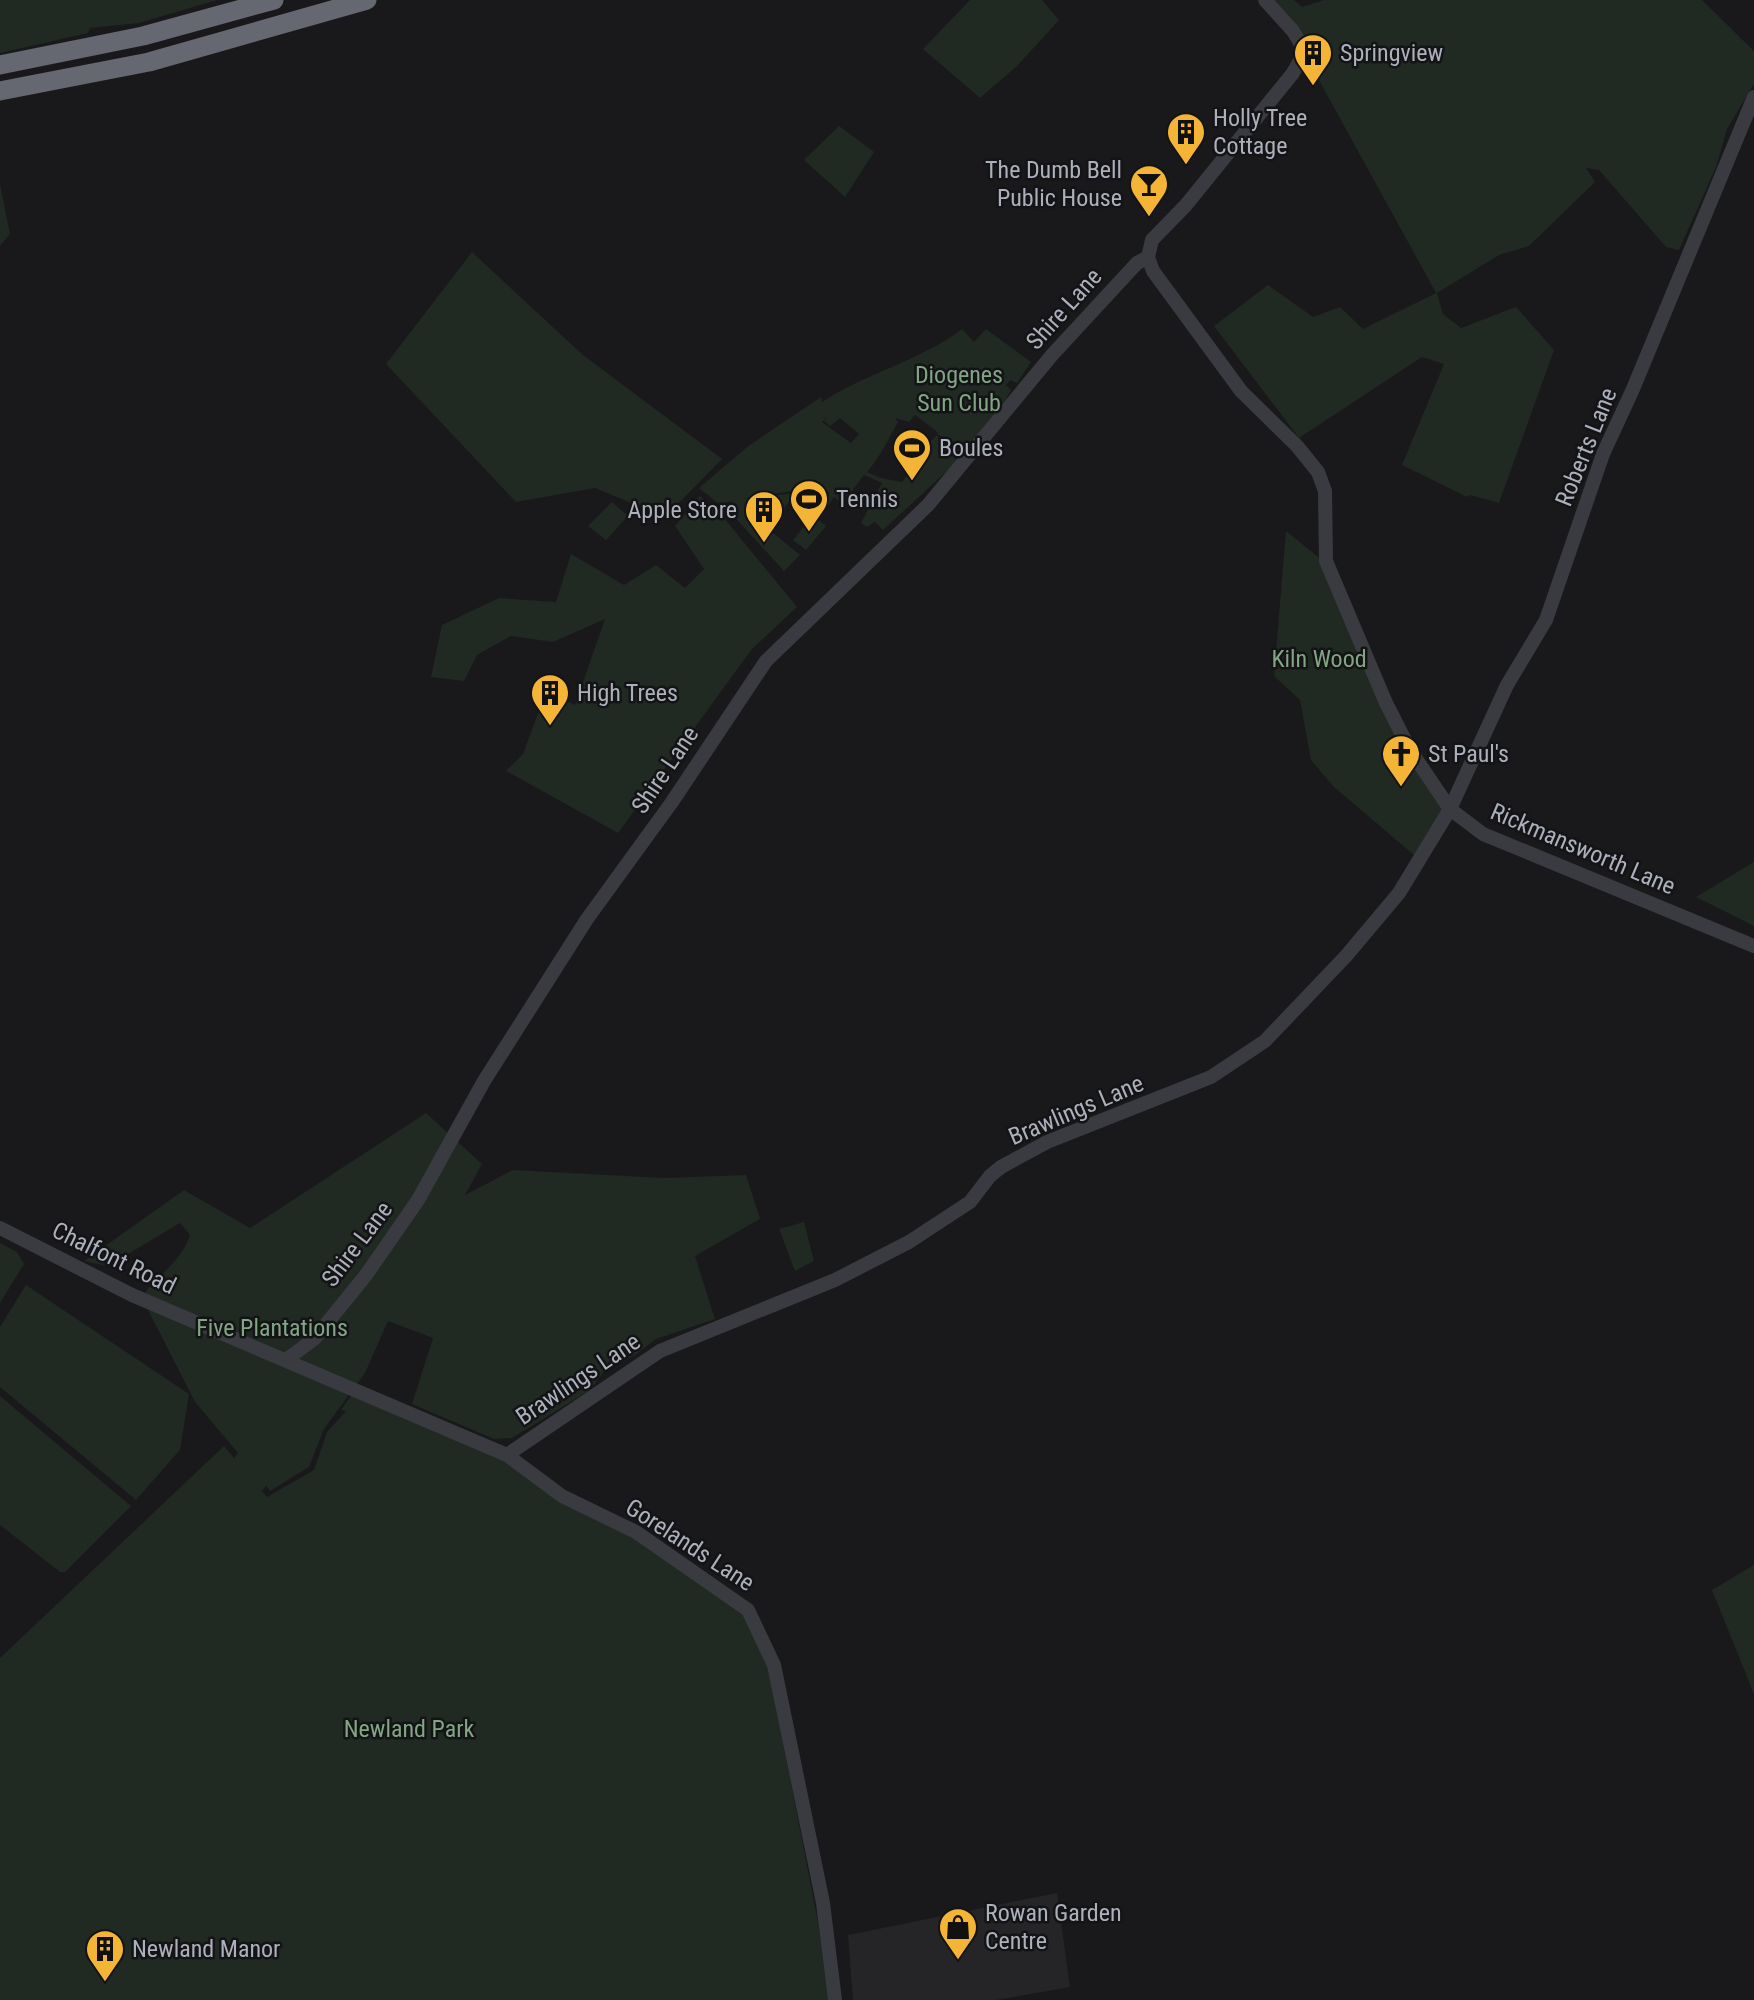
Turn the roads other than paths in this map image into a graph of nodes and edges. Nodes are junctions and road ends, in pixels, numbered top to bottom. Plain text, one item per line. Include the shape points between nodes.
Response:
1 (274, 0) edge
2 (367, 0) edge
3 (1265, 0) edge
4 (0, 65) edge
5 (0, 91) edge
6 (1754, 97) edge
7 (1147, 257) junction
8 (1450, 809) junction
9 (1754, 946) edge
10 (0, 1228) edge
11 (286, 1360) junction
12 (507, 1455) junction
13 (835, 2000) edge

1 - 4 highway via 144,36
2 - 5 highway via 149,62
3 - 7 street, Shire Lane via 1306,51 1186,205 1152,240
6 - 8 street, Roberts Lane via 1603,454 1546,621 1507,685
7 - 8 street, Rickmansworth Lane via 1241,391 1318,472 1326,500 1326,561 1410,750
7 - 11 street, Shire Lane via 1052,355 928,505 766,661 587,919 366,1275 314,1339
8 - 9 street, Rickmansworth Lane via 1483,834
8 - 12 street, Brawlings Lane via 1399,894 1265,1041 1211,1077 1047,1142 1001,1167 970,1202 851,1273 660,1351
10 - 11 street, Chalfont Road via 132,1295
11 - 12 street, Gorelands Lane
12 - 13 street, Gorelands Lane via 562,1496 636,1532 748,1610 774,1665 823,1903

